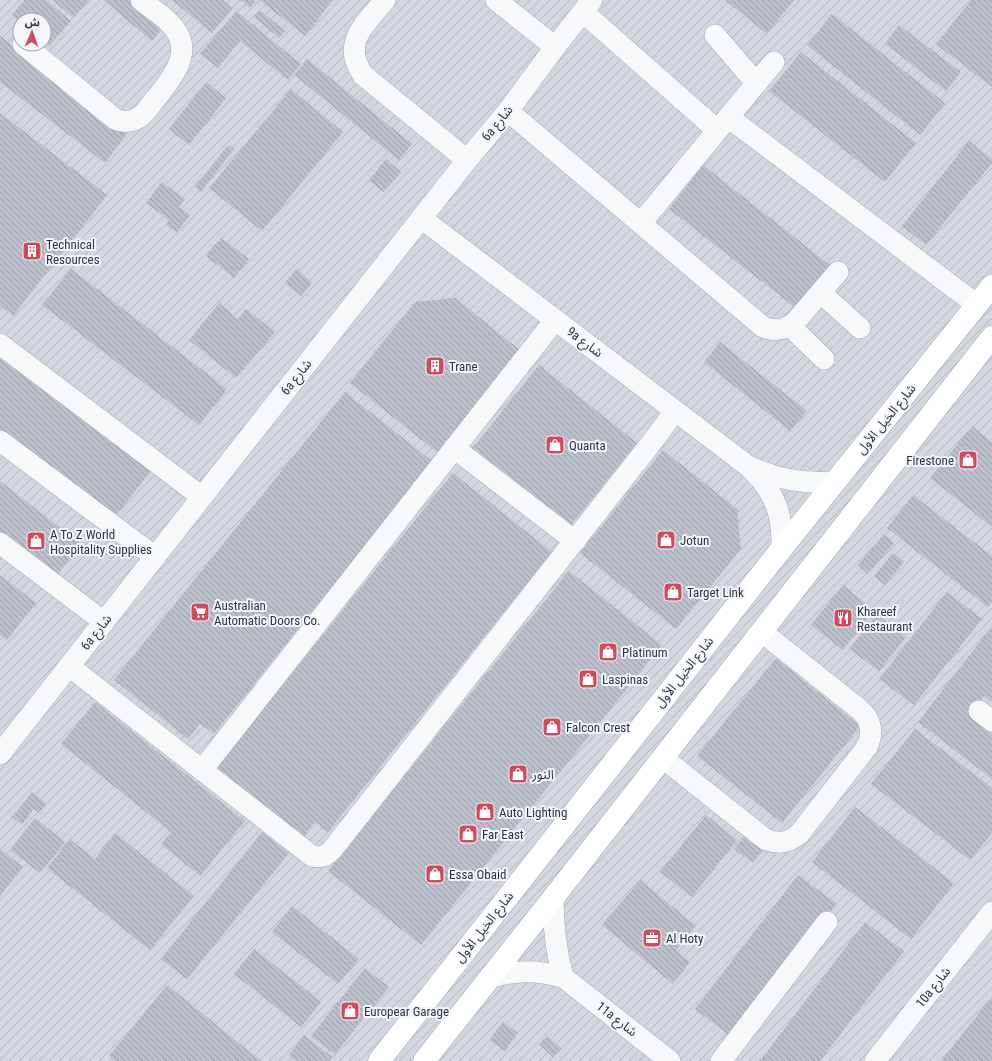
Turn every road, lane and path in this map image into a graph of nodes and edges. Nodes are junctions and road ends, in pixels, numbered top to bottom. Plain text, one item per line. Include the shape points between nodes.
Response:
1 (141, 0) edge
2 (384, 0) edge
3 (496, 0) edge
4 (588, 6) edge
5 (715, 35) dead end
6 (555, 47) junction
7 (33, 52) edge
8 (774, 62) dead end
9 (756, 84) junction
10 (508, 111) junction
11 (723, 124) junction
12 (467, 160) junction
13 (421, 218) junction
14 (641, 223) junction
15 (838, 272) dead end
16 (992, 286) edge
17 (821, 293) junction
18 (977, 305) junction
19 (555, 320) junction
20 (790, 326) junction
21 (860, 328) dead end
22 (992, 337) edge
23 (0, 344) edge
24 (824, 359) dead end
25 (675, 411) junction
26 (0, 441) edge
27 (454, 448) junction
28 (748, 466) junction
29 (835, 482) junction
30 (202, 497) junction
31 (575, 541) junction
32 (0, 543) edge
33 (782, 548) junction
34 (155, 557) junction
35 (104, 622) junction
36 (762, 632) junction
37 (69, 666) junction
38 (2, 747) edge
39 (663, 758) junction
40 (202, 770) junction
41 (553, 898) junction
42 (992, 912) edge
43 (827, 922) dead end
44 (491, 977) junction
45 (563, 977) junction
46 (379, 1061) edge
47 (424, 1061) edge
48 (670, 1061) edge
49 (721, 1061) edge
50 (875, 1061) edge

1 - 7 lane via 175,28 180,37 182,58 146,111 132,121 115,119
2 - 12 lane via 356,37 354,53 358,68 362,75
3 - 6 lane
4 - 6 lane, 6a شارع
4 - 11 lane
5 - 9 lane
6 - 10 lane, 6a شارع
8 - 9 lane
9 - 11 lane
10 - 12 lane, 6a شارع
10 - 14 lane
11 - 14 lane
11 - 18 lane
12 - 13 lane, 6a شارع
13 - 19 lane, 9a شارع
13 - 30 lane, 6a شارع
14 - 20 lane via 758,323 775,330
15 - 17 lane
16 - 18 main road, شارع الخيل الأول
17 - 20 lane
17 - 21 lane
18 - 29 main road, شارع الخيل الأول
19 - 25 lane, 9a شارع
19 - 27 lane
20 - 24 lane
22 - 36 main road
23 - 30 lane
25 - 28 lane, 9a شارع
25 - 31 lane
26 - 34 lane
27 - 31 lane
27 - 40 lane
28 - 29 lane, 9a شارع via 791,481
28 - 33 lane, 9a شارع via 760,477 776,503 781,525
29 - 33 main road, شارع الخيل الأول
30 - 34 lane, 6a شارع
31 - 40 lane via 328,854 312,856
32 - 35 lane
33 - 46 main road, شارع الخيل الأول
34 - 35 lane, 6a شارع
35 - 37 lane, 6a شارع
36 - 39 main road
36 - 39 lane via 859,709 871,726 867,747 800,833 788,842 772,842 765,839
37 - 38 lane, 6a شارع
37 - 40 lane
39 - 41 main road
41 - 44 main road
41 - 45 lane via 554,938
42 - 50 lane, 10a شارع
43 - 49 lane
44 - 45 lane, 11a شارع via 527,970
44 - 47 main road
45 - 48 lane, 11a شارع

